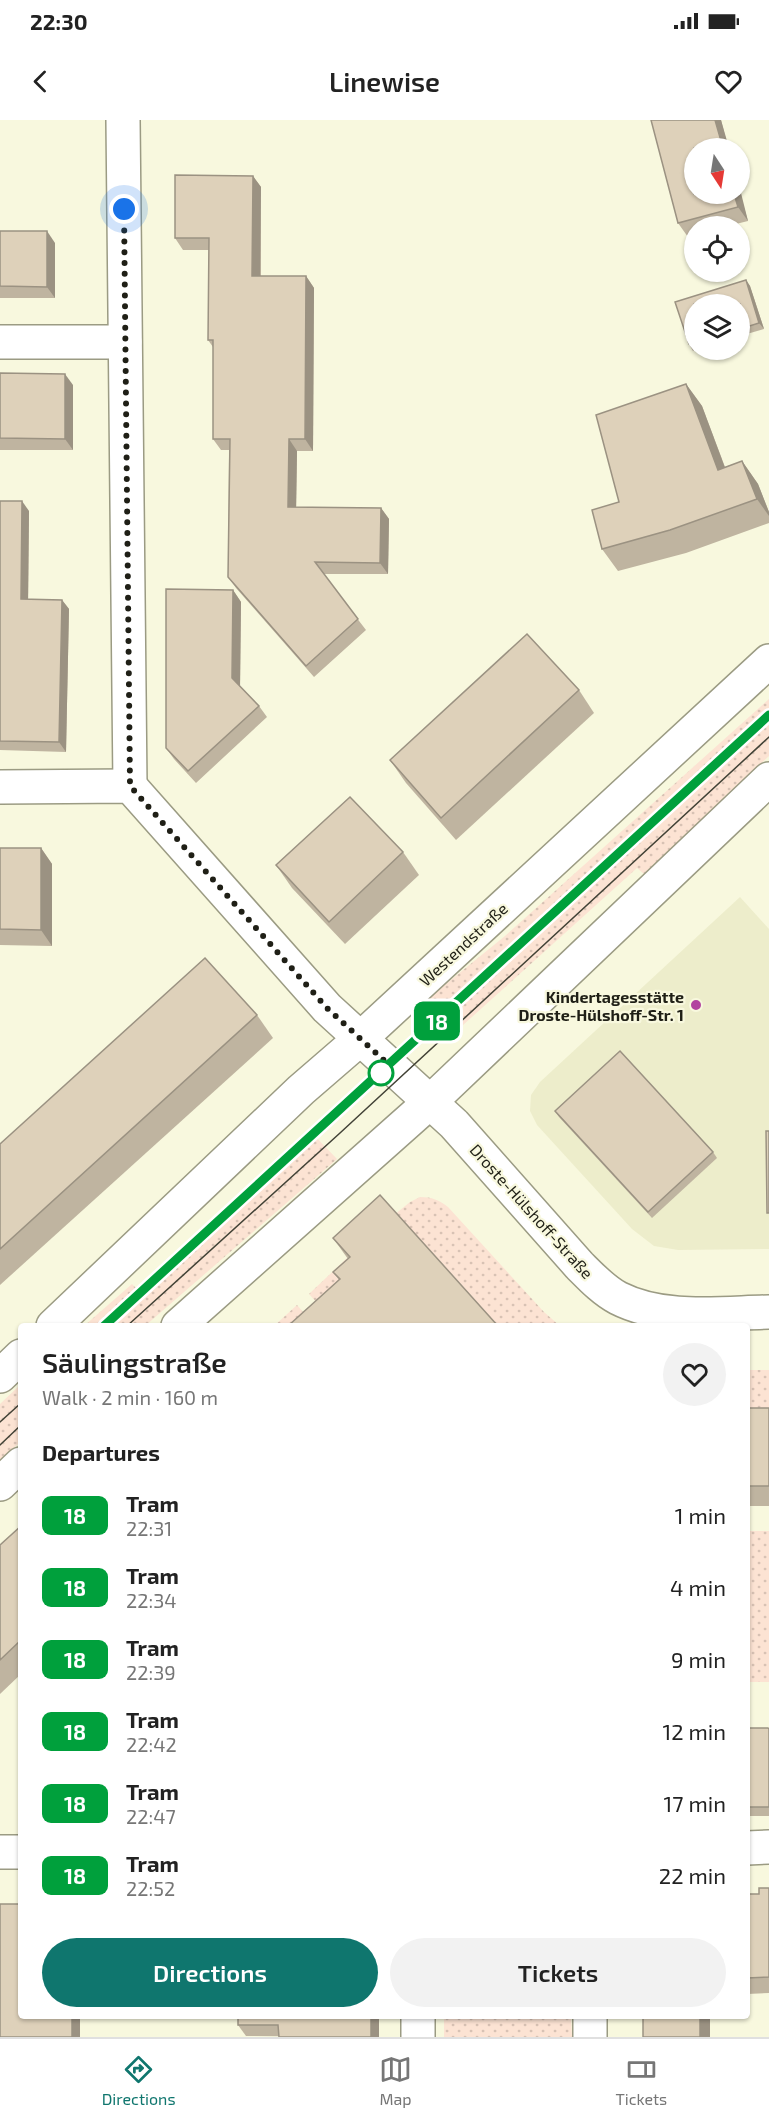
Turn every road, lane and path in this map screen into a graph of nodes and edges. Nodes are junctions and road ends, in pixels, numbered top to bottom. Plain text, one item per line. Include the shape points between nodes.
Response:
1 (123, 120) edge
2 (0, 342) edge
3 (125, 342) junction
4 (769, 661) edge
5 (769, 779) edge
6 (130, 786) junction
7 (0, 787) edge
8 (360, 1039) junction
9 (430, 1102) junction
10 (769, 1312) edge
11 (55, 1323) edge
12 (181, 1323) edge
13 (18, 1359) edge
14 (0, 1376) edge
15 (18, 1467) edge
16 (0, 1484) edge
17 (769, 1847) edge
18 (750, 1848) edge
19 (0, 1852) edge
20 (18, 1852) edge
21 (418, 2019) edge
22 (590, 2019) edge
23 (418, 2037) edge
24 (590, 2037) edge

1 - 3 street
2 - 3 street
3 - 6 street
4 - 8 street, Westendstraße
5 - 9 street
6 - 7 street
6 - 8 street, Droste-Hülshoff-Straße via 327,1008
8 - 9 street, Droste-Hülshoff-Straße
8 - 11 street, Westendstraße
9 - 10 street, Droste-Hülshoff-Straße via 579,1266 616,1297 655,1311
9 - 12 street
13 - 14 street
15 - 16 street
17 - 18 street
19 - 20 street
21 - 23 street
22 - 24 street

